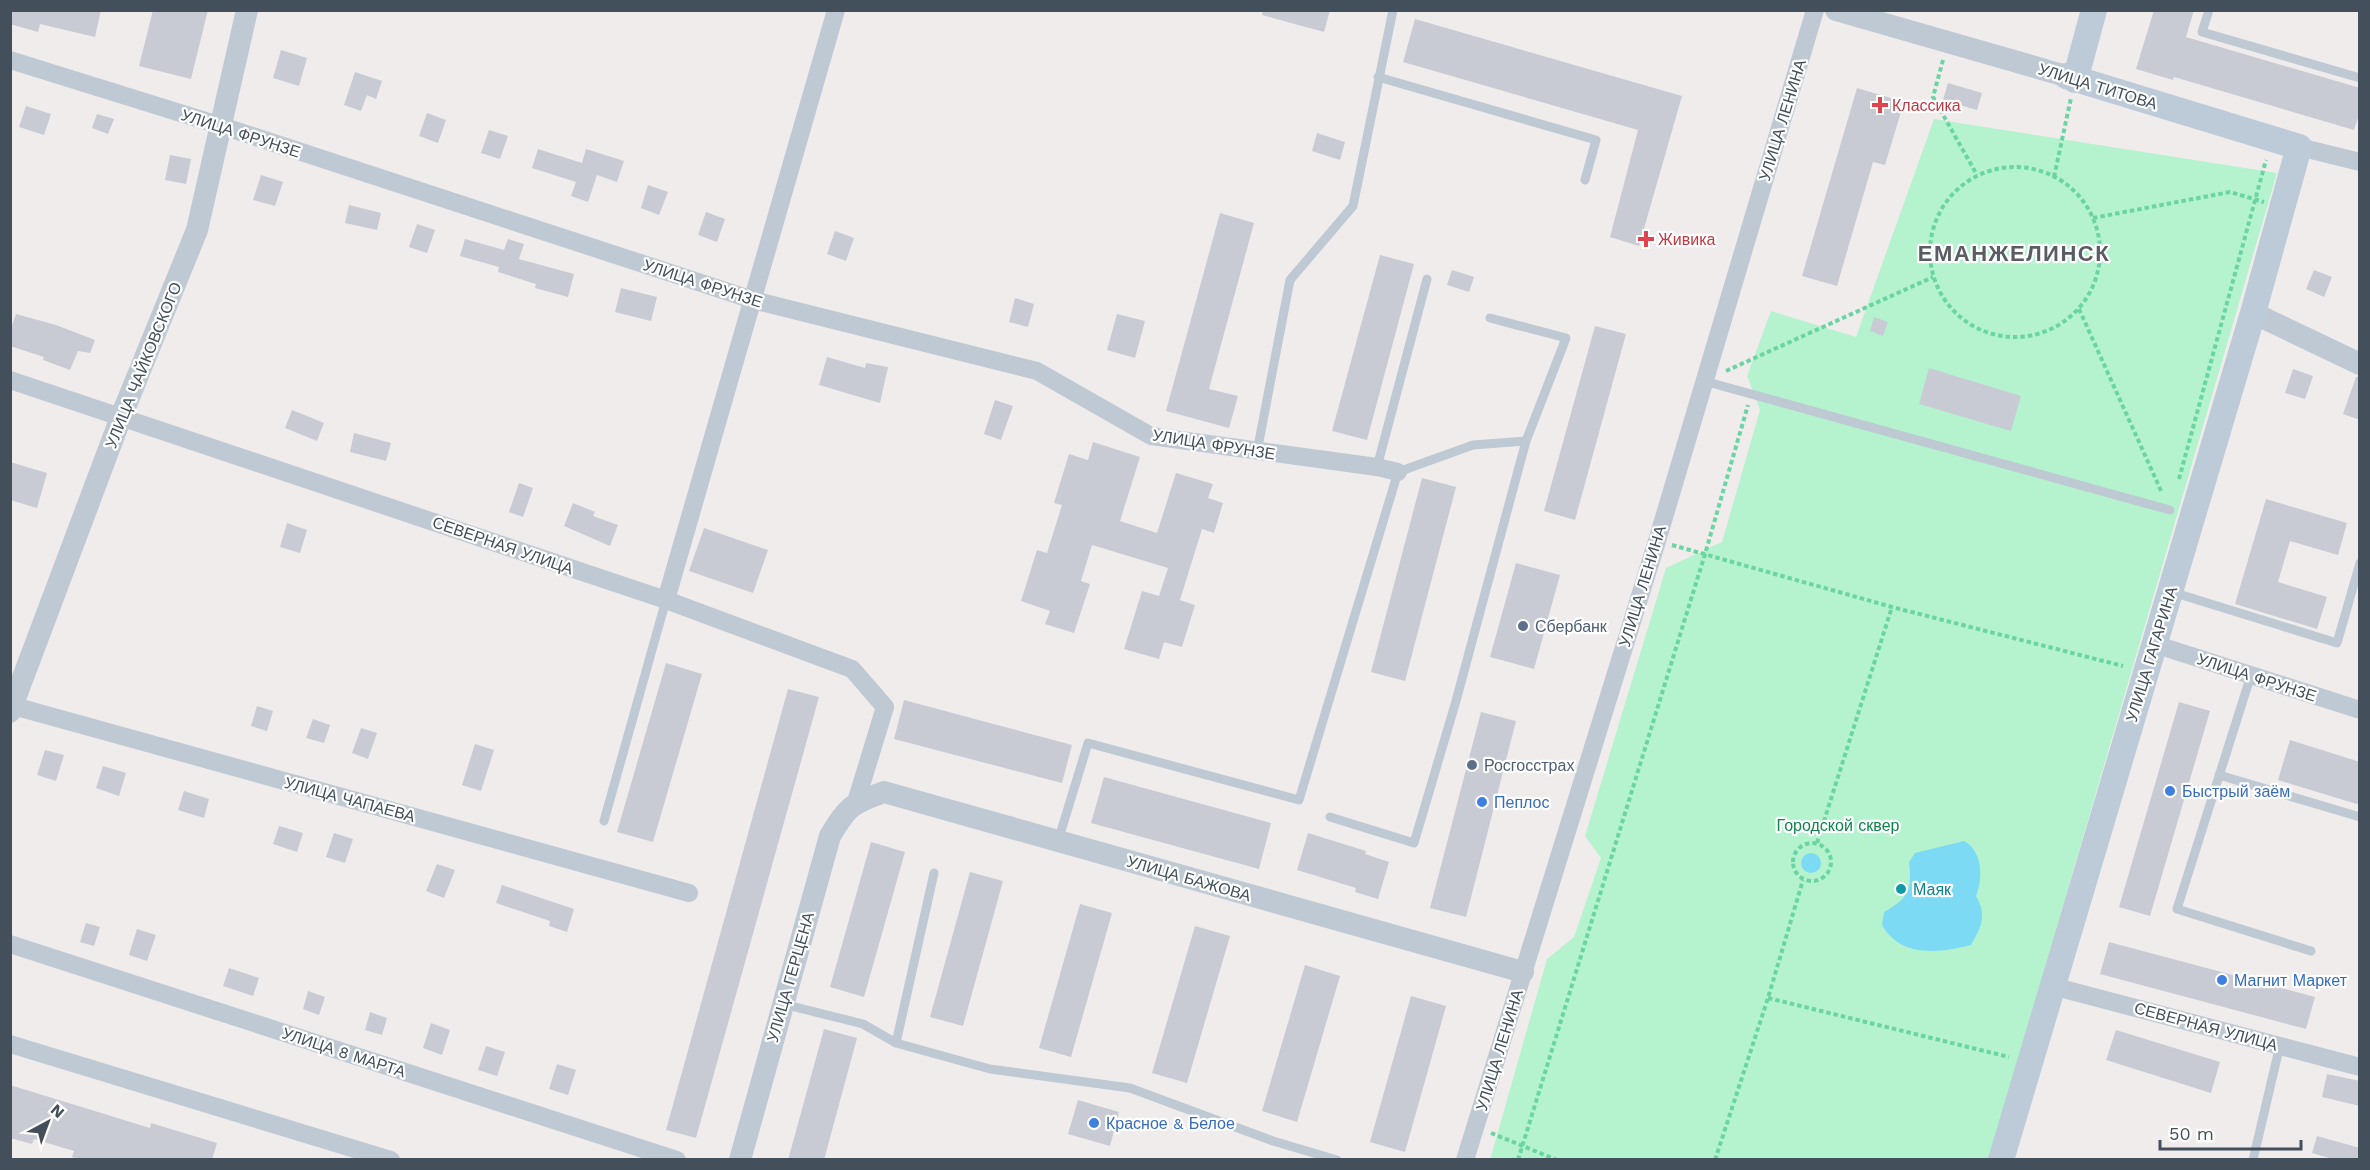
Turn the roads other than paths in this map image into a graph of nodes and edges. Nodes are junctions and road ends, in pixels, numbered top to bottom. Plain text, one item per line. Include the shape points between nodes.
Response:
1 (247, 10) edge
2 (836, 10) edge
3 (1393, 10) edge
4 (1815, 10) edge
5 (1836, 10) edge
6 (2094, 10) edge
7 (2209, 10) edge
8 (10, 60) edge
9 (1378, 77) junction
10 (2070, 78) junction
11 (2360, 78) edge
12 (222, 126) junction
13 (2299, 147) junction
14 (2359, 160) edge
15 (1585, 180) dead end
16 (1427, 279) dead end
17 (753, 300) junction
18 (2253, 313) junction
19 (1490, 318) dead end
20 (2360, 364) edge
21 (10, 380) edge
22 (1704, 381) junction
23 (121, 417) junction
24 (1526, 441) junction
25 (1257, 452) junction
26 (1377, 467) junction
27 (1398, 472) junction
28 (2170, 510) road end
29 (2360, 562) edge
30 (2170, 592) junction
31 (666, 600) junction
32 (2154, 644) junction
33 (2251, 675) junction
34 (11, 707) edge
35 (2360, 710) edge
36 (2220, 775) junction
37 (856, 802) junction
38 (2360, 816) edge
39 (1330, 817) dead end
40 (604, 820) dead end
41 (1058, 841) junction
42 (933, 873) dead end
43 (689, 893) dead end
44 (10, 944) edge
45 (2311, 951) dead end
46 (1523, 972) junction
47 (2052, 986) junction
48 (783, 1004) junction
49 (896, 1043) junction
50 (10, 1044) edge
51 (2280, 1046) junction
52 (2360, 1066) edge
53 (1337, 1159) edge
54 (391, 1160) edge
55 (677, 1160) edge
56 (740, 1160) edge
57 (1466, 1160) edge
58 (2001, 1160) edge
59 (2253, 1160) edge

1 - 12 street, УЛИЦА ЧАЙКОВСКОГО
2 - 17 street
3 - 9 lane
4 - 22 street, УЛИЦА ЛЕНИНА
5 - 10 street, УЛИЦА ТИТОВА
6 - 10 main road
7 - 11 lane via 2202,32
8 - 12 street, УЛИЦА ФРУНЗЕ
9 - 15 lane via 1596,140
9 - 25 lane via 1353,206 1290,280
10 - 13 main road, УЛИЦА ТИТОВА
12 - 17 street, УЛИЦА ФРУНЗЕ
12 - 23 street, УЛИЦА ЧАЙКОВСКОГО via 197,230
13 - 14 street, УЛИЦА ТИТОВА
13 - 18 main road, УЛИЦА ГАГАРИНА
16 - 26 lane
17 - 25 street, УЛИЦА ФРУНЗЕ via 1037,371 1151,436
17 - 31 street
18 - 20 street
18 - 30 main road, УЛИЦА ГАГАРИНА
19 - 24 lane via 1566,338
21 - 23 street, СЕВЕРНАЯ УЛИЦА
22 - 28 lane
22 - 46 street, УЛИЦА ЛЕНИНА
23 - 31 street, СЕВЕРНАЯ УЛИЦА
23 - 34 street, УЛИЦА ЧАЙКОВСКОГО
24 - 27 lane via 1473,445
24 - 39 lane via 1414,843
25 - 26 street, УЛИЦА ФРУНЗЕ
26 - 27 street, УЛИЦА ФРУНЗЕ
27 - 41 lane via 1299,800 1088,743
29 - 30 lane via 2337,643
30 - 32 main road, УЛИЦА ГАГАРИНА
31 - 37 street, СЕВЕРНАЯ УЛИЦА via 852,669 885,707
31 - 40 lane
32 - 33 street, УЛИЦА ФРУНЗЕ
32 - 47 main road, УЛИЦА ГАГАРИНА
33 - 35 street, УЛИЦА ФРУНЗЕ
33 - 36 lane
34 - 43 street, УЛИЦА ЧАПАЕВА
36 - 38 lane
36 - 45 lane via 2177,909
37 - 41 street, УЛИЦА БАЖОВА via 884,792
37 - 48 street, УЛИЦА ГЕРЦЕНА via 830,836
41 - 46 street, УЛИЦА БАЖОВА
42 - 49 lane
44 - 55 street, УЛИЦА 8 МАРТА
46 - 57 street, УЛИЦА ЛЕНИНА
47 - 51 street, СЕВЕРНАЯ УЛИЦА
47 - 58 main road, УЛИЦА ГАГАРИНА
48 - 49 lane via 863,1024
48 - 56 street, УЛИЦА ГЕРЦЕНА
49 - 53 lane via 990,1070 1130,1088 1273,1141
50 - 54 street
51 - 52 street, СЕВЕРНАЯ УЛИЦА
51 - 59 lane

